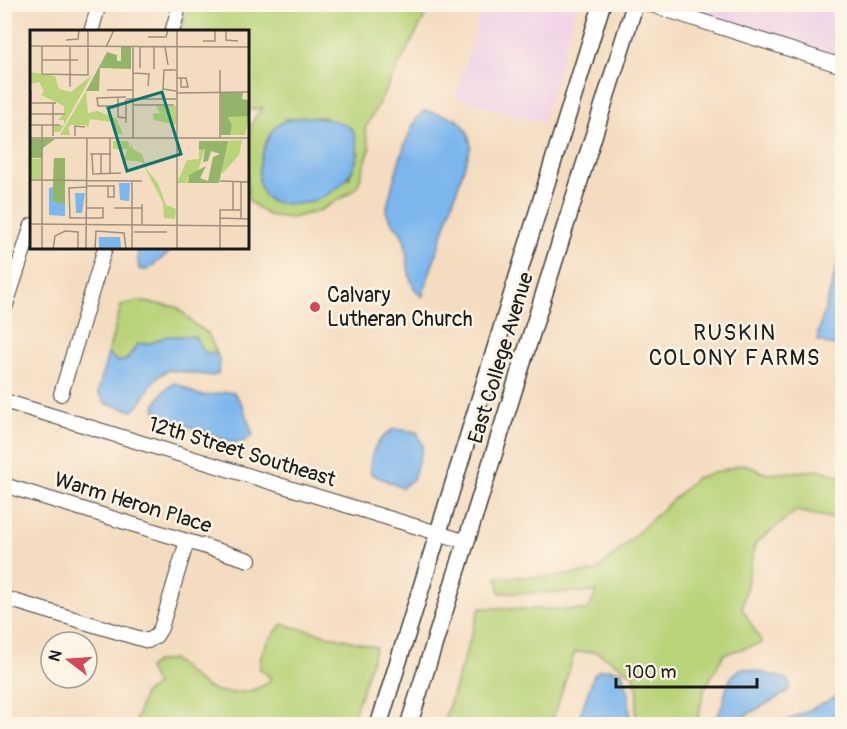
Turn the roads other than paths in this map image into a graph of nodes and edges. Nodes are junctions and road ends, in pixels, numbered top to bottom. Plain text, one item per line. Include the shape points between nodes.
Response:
1 (99, 4) edge
2 (180, 4) edge
3 (602, 4) edge
4 (635, 4) edge
5 (648, 4) edge
6 (92, 30) edge
7 (173, 30) edge
8 (843, 66) edge
9 (30, 231) edge
10 (105, 249) edge
11 (4, 311) edge
12 (61, 394) dead end
13 (4, 400) edge
14 (4, 485) edge
15 (437, 533) junction
16 (187, 542) junction
17 (467, 542) junction
18 (249, 560) dead end
19 (5, 602) edge
20 (379, 724) edge
21 (409, 724) edge

1 - 6 street
2 - 7 street
3 - 15 main road, East College Avenue
4 - 17 main road, East College Avenue
5 - 8 street
9 - 11 street
10 - 12 street
13 - 15 street, 12th Street Southeast
14 - 16 street, Warm Heron Place
15 - 17 street, 12th Street Southeast
15 - 20 main road, East College Avenue
16 - 18 street, Warm Heron Place
16 - 19 street via 160,628 148,641
17 - 21 main road, East College Avenue

